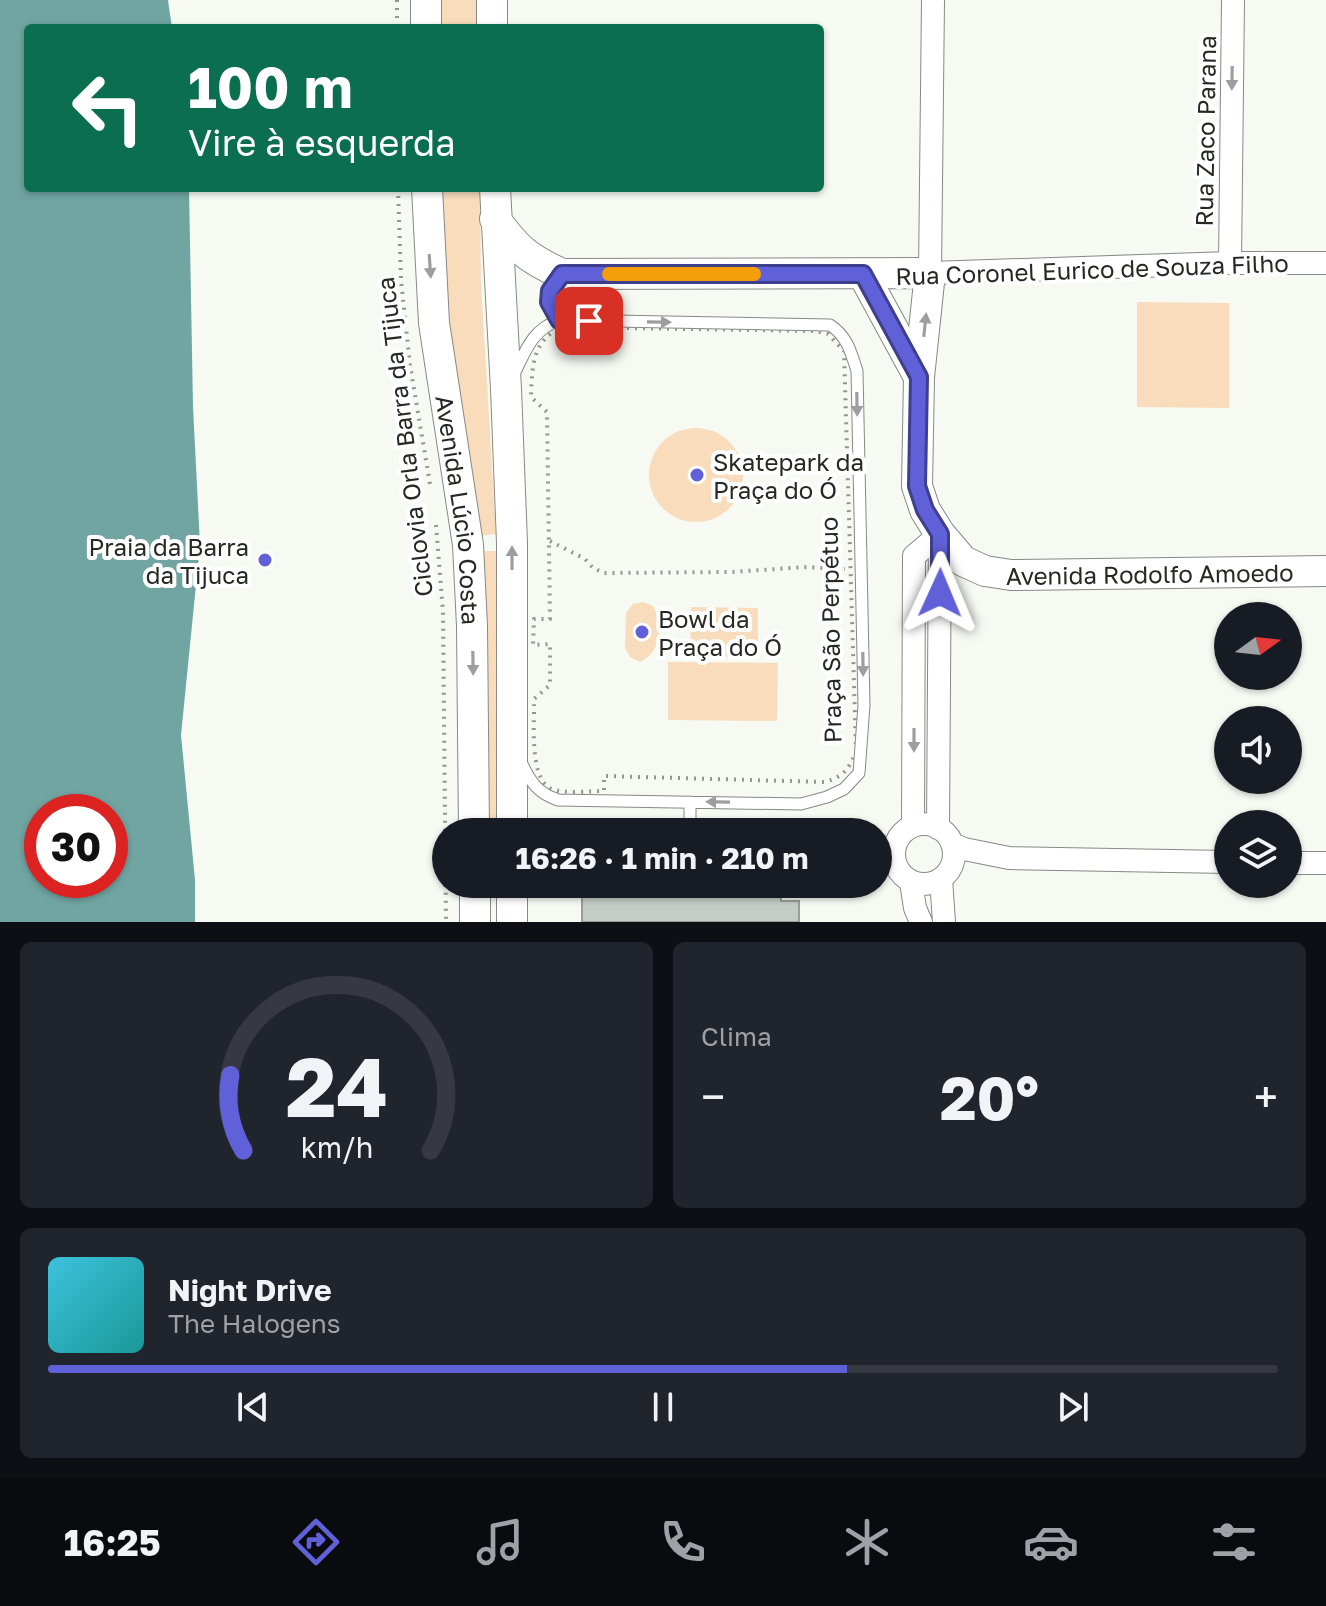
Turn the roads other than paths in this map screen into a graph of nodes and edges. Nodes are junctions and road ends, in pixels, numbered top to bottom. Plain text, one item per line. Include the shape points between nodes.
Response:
1 (426, 0) edge
2 (492, 0) edge
3 (933, 0) edge
4 (1233, 0) edge
5 (426, 24) edge
6 (492, 24) edge
7 (427, 192) edge
8 (495, 192) edge
9 (495, 219) junction
10 (1230, 263) junction
11 (1326, 263) edge
12 (930, 273) junction
13 (562, 274) junction
14 (863, 274) junction
15 (559, 320) junction
16 (919, 377) junction
17 (506, 389) junction
18 (940, 534) junction
19 (1326, 571) edge
20 (512, 746) junction
21 (690, 802) junction
22 (474, 818) edge
23 (512, 818) edge
24 (690, 818) edge
25 (913, 826) junction
26 (945, 836) junction
27 (1009, 858) junction
28 (1214, 862) edge
29 (1302, 863) edge
30 (1326, 863) edge
31 (895, 871) edge
32 (944, 876) junction
33 (475, 898) edge
34 (512, 898) edge
35 (475, 922) edge
36 (512, 922) edge
37 (921, 922) edge
38 (944, 922) edge

1 - 5 main road
2 - 6 main road
3 - 12 street
4 -> 10 street, Rua Zaco Parana
7 -> 22 main road, Avenida Lúcio Costa via 434,323 468,545
8 - 9 main road, Avenida Lúcio Costa
9 - 13 main road, Rua Coronel Eurico de Souza Filho via 517,249
9 - 17 main road, Avenida Lúcio Costa
10 - 11 street, Rua Coronel Eurico de Souza Filho
10 - 12 street, Rua Coronel Eurico de Souza Filho
12 - 14 main road, Rua Coronel Eurico de Souza Filho
16 -> 12 main road, Avenida Rodolfo Amoedo
13 - 14 main road, Rua Coronel Eurico de Souza Filho
13 - 15 lane via 549,302
14 - 16 main road
15 - 17 lane via 533,336
15 -> 21 lane, Praça São Perpétuo via 830,325 847,341 857,371 864,705 859,773 844,789 801,804
16 - 18 main road, Avenida Rodolfo Amoedo via 917,486
20 -> 17 main road, Avenida Lúcio Costa
18 - 19 main road, Avenida Rodolfo Amoedo via 963,561 1011,575
18 -> 25 street via 914,556
18 - 26 street
20 - 21 lane, Praça São Perpétuo via 531,782 543,795 558,800
20 - 23 main road, Avenida Lúcio Costa
21 - 24 lane
25 - 26 street via 930,825
25 - 31 street via 898,839
26 - 27 street via 964,849
26 - 32 street via 953,860
27 - 28 street
27 - 32 street
29 - 30 street
31 - 32 street via 926,884
31 - 37 street
32 - 38 street
33 - 35 main road
34 - 36 main road

